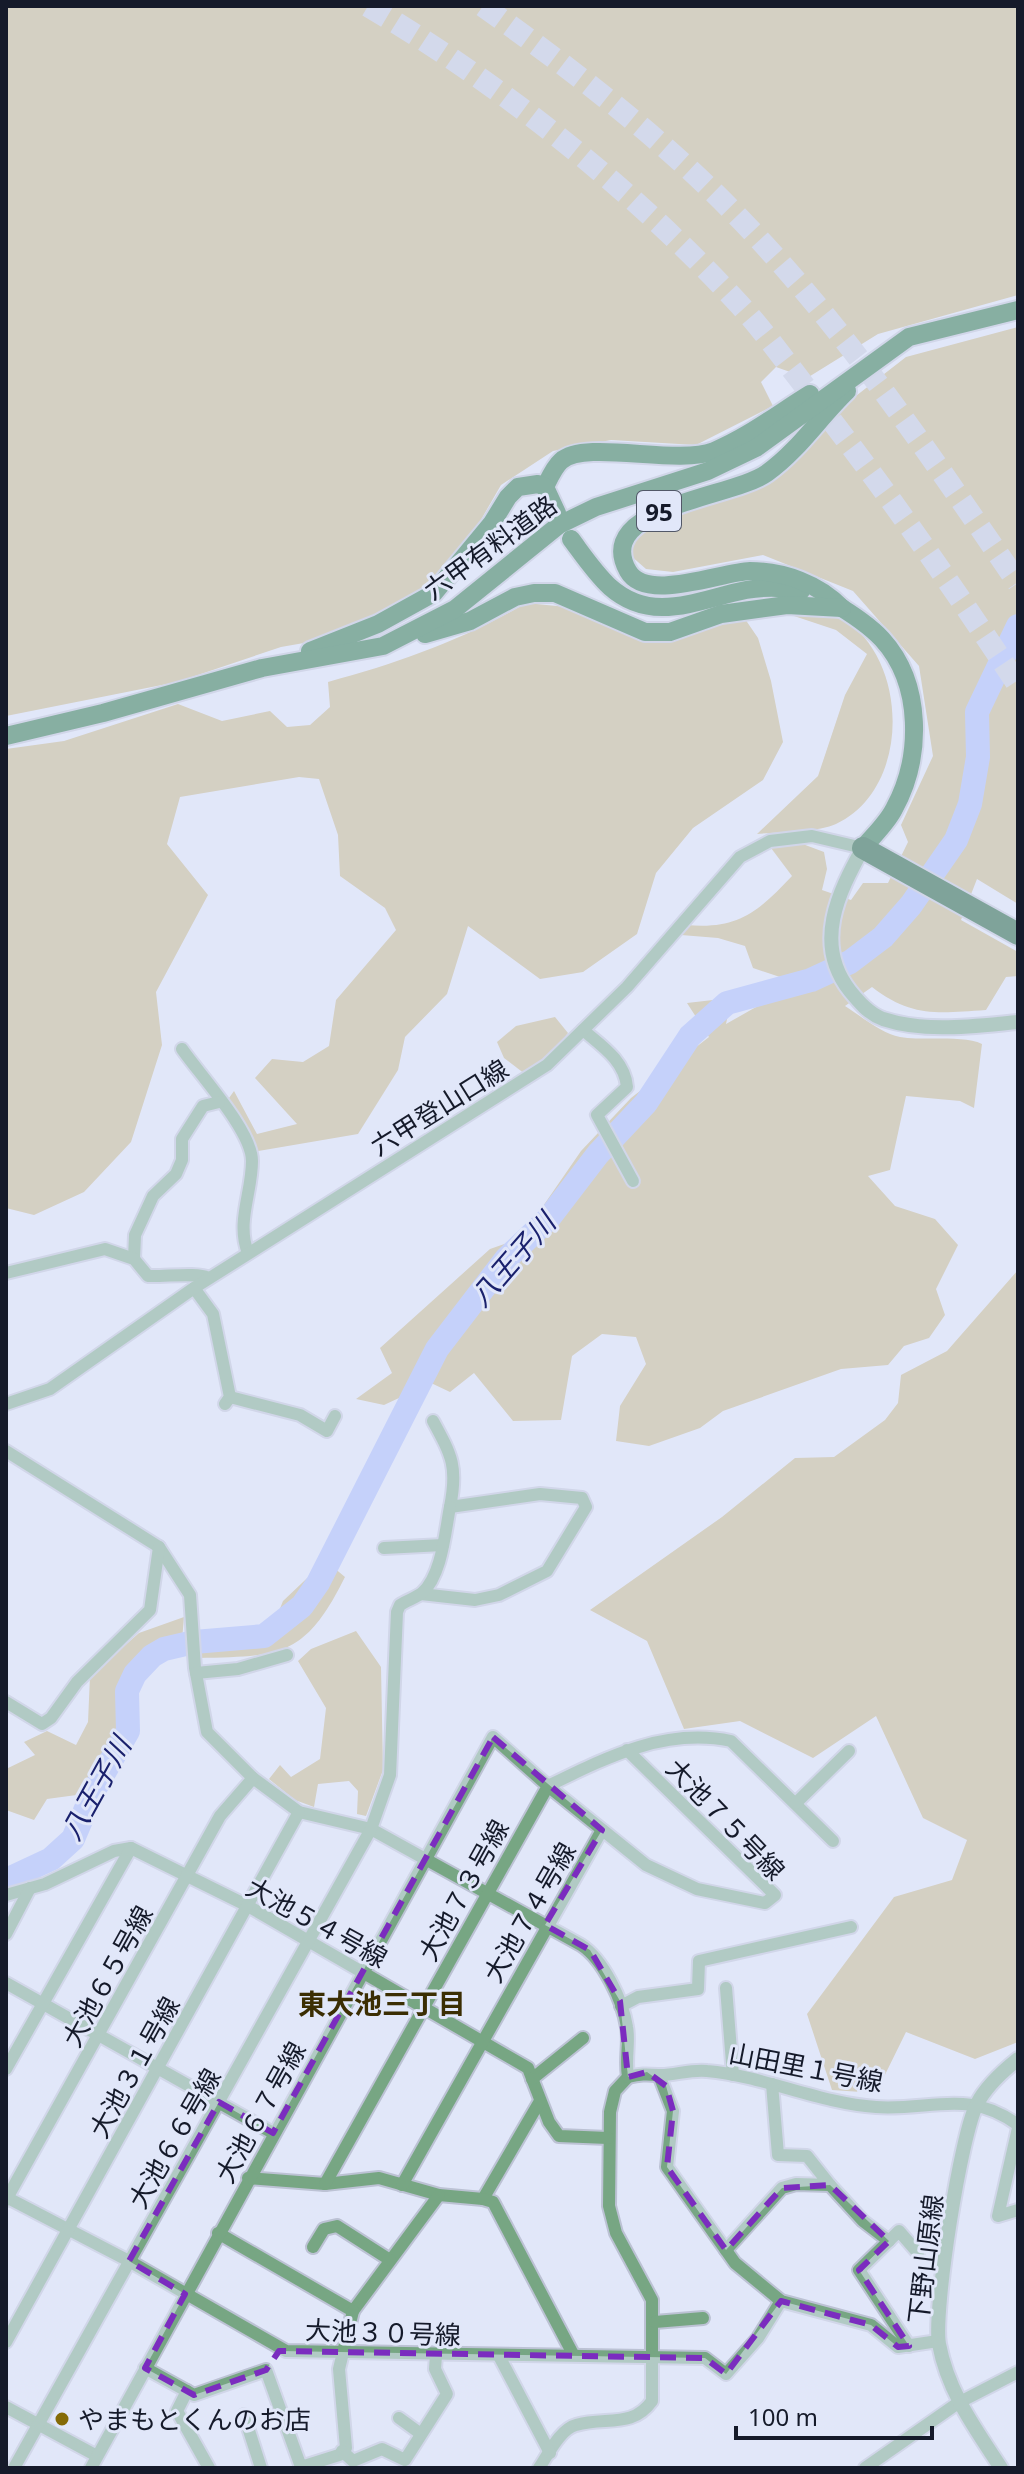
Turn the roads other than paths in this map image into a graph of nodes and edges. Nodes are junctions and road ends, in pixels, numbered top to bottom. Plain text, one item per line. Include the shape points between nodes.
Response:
1 (1018, 310) edge
2 (909, 337) junction
3 (545, 487) junction
4 (557, 513) dead end
5 (571, 539) dead end
6 (842, 608) junction
7 (383, 646) junction
8 (262, 668) junction
9 (6, 736) edge
10 (863, 848) junction
11 (1018, 934) edge
12 (1018, 1022) edge
13 (583, 1030) junction
14 (182, 1049) dead end
15 (219, 1102) junction
16 (633, 1181) dead end
17 (248, 1253) junction
18 (134, 1259) junction
19 (6, 1273) edge
20 (209, 1278) junction
21 (194, 1288) junction
22 (6, 1404) edge
23 (335, 1416) dead end
24 (433, 1421) dead end
25 (6, 1451) edge
26 (450, 1507) junction
27 (443, 1545) junction
28 (159, 1547) junction
29 (384, 1548) dead end
30 (421, 1594) junction
31 (287, 1655) dead end
32 (196, 1673) junction
33 (6, 1702) edge
34 (493, 1737) joint
35 (627, 1750) junction
36 (849, 1751) dead end
37 (253, 1778) junction
38 (548, 1786) junction
39 (796, 1803) junction
40 (299, 1812) junction
41 (371, 1829) junction
42 (602, 1830) junction
43 (833, 1841) dead end
44 (131, 1848) junction
45 (426, 1858) junction
46 (187, 1877) junction
47 (30, 1888) junction
48 (486, 1891) junction
49 (6, 1895) edge
50 (248, 1906) junction
51 (545, 1925) junction
52 (851, 1927) dead end
53 (6, 1934) edge
54 (309, 1943) junction
55 (364, 1974) junction
56 (6, 1983) edge
57 (726, 1988) dead end
58 (42, 2003) junction
59 (621, 2006) junction
60 (423, 2007) junction
61 (99, 2035) junction
62 (583, 2038) dead end
63 (483, 2040) junction
64 (1018, 2059) edge
65 (158, 2068) junction
66 (6, 2069) edge
67 (659, 2075) junction
68 (733, 2075) junction
69 (628, 2077) junction
70 (532, 2079) junction
71 (772, 2084) junction
72 (540, 2101) junction
73 (219, 2102) junction
74 (977, 2104) junction
75 (1018, 2127) edge
76 (273, 2133) junction
77 (608, 2138) junction
78 (248, 2178) junction
79 (325, 2184) junction
80 (402, 2185) junction
81 (830, 2185) junction
82 (439, 2195) junction
83 (6, 2198) edge
84 (483, 2199) junction
85 (1018, 2210) edge
86 (70, 2230) junction
87 (218, 2233) junction
88 (889, 2241) junction
89 (313, 2247) dead end
90 (726, 2250) junction
91 (918, 2253) dead end
92 (390, 2260) junction
93 (129, 2261) junction
94 (185, 2294) junction
95 (781, 2301) junction
96 (353, 2311) junction
97 (703, 2318) dead end
98 (655, 2322) junction
99 (938, 2341) junction
100 (6, 2342) edge
101 (909, 2346) junction
102 (281, 2349) junction
103 (342, 2352) junction
104 (573, 2354) junction
105 (436, 2355) junction
106 (499, 2356) junction
107 (654, 2356) junction
108 (145, 2368) junction
109 (266, 2370) junction
110 (1018, 2372) edge
111 (187, 2391) junction
112 (958, 2403) junction
113 (6, 2407) edge
114 (244, 2415) dead end
115 (399, 2418) dead end
116 (39, 2424) junction
117 (421, 2434) junction
118 (342, 2451) junction
119 (550, 2453) junction
120 (94, 2462) edge
121 (14, 2468) edge
122 (209, 2468) edge
123 (261, 2468) edge
124 (300, 2468) edge
125 (539, 2468) edge
126 (865, 2468) edge
127 (1001, 2468) edge

1 - 2 main road, 六甲有料道路 / 95
2 - 3 main road, 95 via 877,349 712,452 570,456 559,462
2 - 6 main road, 95 via 764,475 649,514 629,529 622,549 631,577 652,585 748,571 770,573 824,589
2 - 7 main road, 六甲有料道路 / 95 via 756,448 559,525 455,609
3 - 4 main road
3 - 8 main road, 95 via 518,487 434,593 378,624
5 - 6 main road, 95 via 612,588 655,608 786,588 822,595
6 - 7 main road, 95 via 787,605 721,614 670,632 645,632 555,593 534,593 470,621
6 - 10 main road, 95 via 892,652 909,691 915,732 894,810
7 - 8 main road, 六甲有料道路 / 95
8 - 9 main road, 六甲有料道路 / 95
10 - 11 highway
10 - 12 street via 838,893 831,922 834,960 861,1005 880,1018 910,1025 951,1028
10 - 13 street, 六甲登山口線 via 812,836 770,841 740,857
13 - 16 street via 613,1056 626,1076 627,1087 597,1115
13 - 17 street, 六甲登山口線 via 547,1065
14 - 15 street
15 - 17 street via 234,1118 252,1157 241,1235
15 - 18 street via 203,1106 182,1139 176,1174 153,1196 135,1235
17 - 20 street, 六甲登山口線
18 - 19 street via 105,1249
18 - 20 street via 148,1276
20 - 21 street, 六甲登山口線
21 - 22 street, 六甲登山口線 via 50,1389
21 - 23 street via 213,1314 228,1401 300,1415 327,1431
24 - 26 street via 452,1457 456,1478
25 - 28 street
26 - 27 street
26 - 30 street via 540,1494 582,1498 586,1507 547,1571 499,1595 475,1600
27 - 29 street
27 - 30 street
28 - 32 street via 190,1595
28 - 33 street via 150,1610 77,1682 51,1718 42,1724
30 - 41 street, 大池６６号線 via 397,1612 390,1775
31 - 32 street via 238,1669
32 - 37 street via 207,1732
34 - 38 street, 大池７５号線
34 - 45 street, 大池６７号線
35 - 38 street
35 - 39 street via 669,1739 731,1741
35 - 42 street, 大池７５号線 via 775,1895 765,1903 697,1889 646,1865
36 - 39 street
37 - 40 street
37 - 46 street, 大池６５号線 via 220,1816
38 - 42 street, 大池７５号線
38 - 48 street, 大池７３号線
39 - 43 street
40 - 41 street
40 - 50 street, 大池３１号線
41 - 45 street
41 - 54 street, 大池６６号線
42 - 51 street, 大池７４号線
44 - 46 street, 大池５４号線
44 - 47 street
44 - 58 street
45 - 48 street
45 - 55 street, 大池６７号線
46 - 50 street, 大池５４号線
46 - 61 street, 大池６５号線
47 - 49 street
47 - 53 street
48 - 51 street
48 - 60 street, 大池７３号線
50 - 54 street, 大池５４号線
50 - 65 street, 大池３１号線
51 - 59 street via 590,1950
51 - 63 street, 大池７４号線
52 - 59 street via 699,1961 698,1989 638,1997
54 - 55 street, 大池５４号線
54 - 73 street, 大池６６号線
55 - 60 street, 大池５４号線
55 - 76 street, 大池６７号線
56 - 58 street
57 - 68 street
58 - 61 street
58 - 66 street
59 - 69 street via 628,2030
60 - 63 street, 大池５４号線
60 - 79 street, 大池７３号線
61 - 65 street
61 - 83 street, 大池６５号線
62 - 70 street
63 - 70 street, 大池５４号線 via 528,2068
63 - 80 street, 大池７４号線
64 - 74 street, 下野山原線
65 - 73 street
65 - 86 street, 大池３１号線
67 - 68 street, 山田里１号線 via 704,2070
67 - 69 street, 山田里１号線
67 - 90 street via 673,2111 667,2167
68 - 71 street, 山田里１号線
69 - 77 street via 615,2091
70 - 72 street, 大池５４号線
71 - 74 street, 山田里１号線 via 876,2107
71 - 81 street via 778,2155 807,2156
72 - 77 street, 大池５４号線 via 559,2136
72 - 84 street
73 - 76 street
73 - 93 street, 大池６６号線
74 - 75 street
74 - 99 street, 下野山原線 via 949,2238
75 - 85 street via 998,2216
76 - 78 street, 大池６７号線
77 - 98 street via 609,2206 616,2233 652,2300
78 - 79 street
78 - 87 street, 大池６７号線
79 - 80 street via 379,2178
80 - 82 street
81 - 88 street
81 - 90 street via 782,2188
82 - 84 street
82 - 92 street
83 - 86 street, 大池３０号線
84 - 104 street via 493,2202
86 - 93 street, 大池３０号線
86 - 100 street, 大池３１号線
87 - 94 street, 大池６７号線
87 - 96 street
88 - 91 street via 899,2231
88 - 101 street via 859,2270
89 - 92 street via 324,2229 337,2226
90 - 95 street
92 - 96 street
93 - 94 street, 大池３０号線
93 - 116 street, 大池６６号線
94 - 102 street, 大池３０号線
94 - 108 street, 大池６７号線
95 - 101 street via 871,2325 898,2347
95 - 107 street, 大池３０号線 via 726,2374 705,2358
96 - 103 street
97 - 98 street
98 - 107 street
99 - 101 street
99 - 112 street, 下野山原線
102 - 103 street, 大池３０号線
102 - 109 street
103 - 105 street, 大池３０号線
103 - 118 street
104 - 106 street, 大池３０号線
104 - 107 street, 大池３０号線
105 - 106 street, 大池３０号線
105 - 117 street via 435,2369 447,2394
106 - 119 street
107 - 119 street via 652,2401 645,2410 612,2423 576,2425
108 - 111 street
108 - 120 street, 大池６７号線
109 - 111 street via 194,2395
109 - 124 street
110 - 112 street
111 - 122 street via 177,2411
112 - 126 street
112 - 127 street, 下野山原線
113 - 116 street
114 - 123 street
115 - 117 street
116 - 120 street
116 - 121 street, 大池６６号線
117 - 118 street via 405,2460 382,2449 353,2461
118 - 124 street
119 - 125 street

